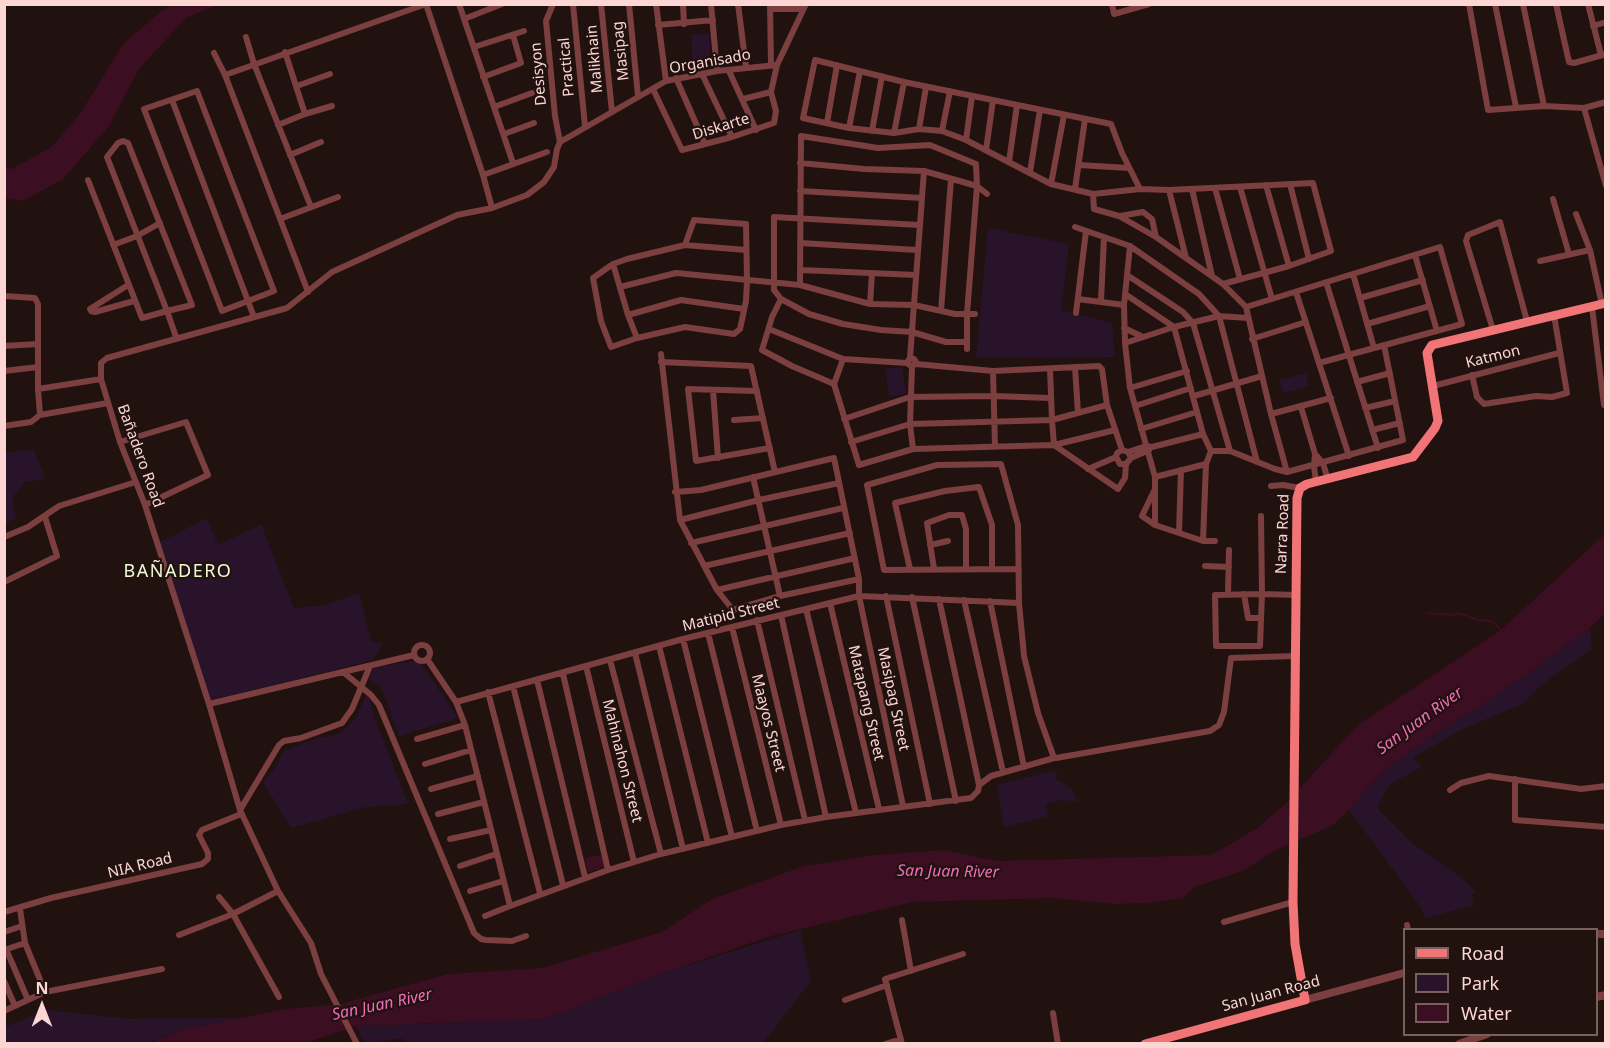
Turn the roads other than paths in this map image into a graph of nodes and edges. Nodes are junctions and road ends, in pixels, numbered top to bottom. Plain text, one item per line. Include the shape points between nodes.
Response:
1 (426, 4) edge
2 (459, 4) edge
3 (502, 4) edge
4 (553, 4) edge
5 (573, 4) edge
6 (601, 4) edge
7 (628, 4) edge
8 (656, 4) edge
9 (683, 4) edge
10 (711, 4) edge
11 (738, 4) edge
12 (1112, 4) edge
13 (1149, 4) edge
14 (1468, 4) edge
15 (1495, 4) edge
16 (1523, 4) edge
17 (1556, 4) edge
18 (1588, 4) edge
19 (770, 7) edge
20 (805, 7) edge
21 (464, 19) junction
22 (713, 20) junction
23 (1605, 22) edge
24 (684, 24) junction
25 (658, 25) junction
26 (1593, 26) junction
27 (524, 32) dead end
28 (513, 34) junction
29 (246, 37) dead end
30 (474, 47) junction
31 (285, 52) junction
32 (214, 53) dead end
33 (1603, 54) edge
34 (254, 64) junction
35 (774, 65) junction
36 (837, 65) junction
37 (746, 67) junction
38 (717, 71) junction
39 (729, 71) junction
40 (860, 71) junction
41 (330, 74) dead end
42 (702, 74) junction
43 (225, 75) junction
44 (882, 76) junction
45 (483, 77) junction
46 (676, 78) junction
47 (666, 81) junction
48 (904, 82) junction
49 (297, 86) junction
50 (926, 87) junction
51 (653, 89) junction
52 (950, 91) junction
53 (771, 92) junction
54 (532, 93) dead end
55 (638, 96) junction
56 (972, 96) junction
57 (743, 99) junction
58 (172, 100) junction
59 (993, 100) junction
60 (1605, 102) edge
61 (1017, 105) junction
62 (332, 106) dead end
63 (1544, 106) junction
64 (494, 107) junction
65 (1516, 107) junction
66 (1584, 108) junction
67 (1040, 110) junction
68 (612, 112) junction
69 (305, 114) junction
70 (1064, 115) junction
71 (1085, 119) junction
72 (534, 123) dead end
73 (827, 123) junction
74 (278, 125) junction
75 (585, 126) junction
76 (849, 128) junction
77 (919, 129) junction
78 (756, 130) junction
79 (872, 131) junction
80 (942, 131) junction
81 (504, 134) junction
82 (894, 134) junction
83 (732, 137) junction
84 (966, 140) junction
85 (321, 142) dead end
86 (560, 142) junction
87 (705, 144) junction
88 (986, 150) junction
89 (548, 152) dead end
90 (290, 155) junction
91 (1009, 162) junction
92 (513, 163) junction
93 (800, 163) junction
94 (1079, 165) junction
95 (1129, 168) junction
96 (924, 171) junction
97 (1030, 172) junction
98 (483, 175) junction
99 (951, 179) junction
100 (88, 180) dead end
101 (1051, 184) junction
102 (1290, 184) junction
103 (1266, 185) junction
104 (977, 186) junction
105 (1605, 186) edge
106 (1240, 187) junction
107 (1215, 188) junction
108 (1074, 189) junction
109 (1140, 189) junction
110 (1192, 189) junction
111 (1169, 190) junction
112 (800, 191) junction
113 (987, 194) dead end
114 (1093, 194) junction
115 (338, 196) dead end
116 (922, 198) junction
117 (1553, 199) dead end
118 (311, 207) junction
119 (492, 208) junction
120 (1576, 214) dead end
121 (1119, 216) junction
122 (800, 217) junction
123 (280, 219) junction
124 (160, 224) junction
125 (919, 225) junction
126 (1075, 227) dead end
127 (1086, 231) junction
128 (137, 236) junction
129 (1104, 237) junction
130 (1156, 237) junction
131 (800, 243) junction
132 (113, 244) junction
133 (685, 244) junction
134 (1130, 246) junction
135 (746, 250) junction
136 (917, 250) junction
137 (1590, 250) junction
138 (1569, 254) junction
139 (1415, 255) junction
140 (1186, 258) junction
141 (1309, 259) junction
142 (1540, 261) dead end
143 (614, 264) junction
144 (1288, 267) junction
145 (801, 270) junction
146 (872, 273) junction
147 (1265, 273) junction
148 (1353, 274) junction
149 (916, 275) junction
150 (1127, 275) junction
151 (1212, 276) junction
152 (1240, 279) junction
153 (1423, 280) junction
154 (747, 281) junction
155 (1326, 282) junction
156 (773, 283) junction
157 (1224, 284) junction
158 (128, 285) junction
159 (800, 285) junction
160 (620, 287) junction
161 (308, 292) junction
162 (1296, 292) junction
163 (1125, 294) junction
164 (4, 296) edge
165 (1360, 298) junction
166 (781, 299) junction
167 (1078, 299) junction
168 (1272, 299) junction
169 (134, 301) junction
170 (248, 301) junction
171 (1101, 302) junction
172 (870, 304) junction
173 (914, 304) junction
174 (1604, 304) edge
175 (1124, 305) junction
176 (1430, 306) junction
177 (1246, 307) junction
178 (1592, 307) junction
179 (744, 309) junction
180 (167, 311) junction
181 (940, 311) junction
182 (1076, 313) dead end
183 (967, 314) junction
184 (975, 314) dead end
185 (628, 315) junction
186 (1554, 315) junction
187 (1219, 316) junction
188 (254, 317) junction
189 (1248, 318) junction
190 (1527, 321) junction
191 (1306, 322) junction
192 (1193, 323) junction
193 (1367, 324) junction
194 (1174, 327) junction
195 (1124, 328) junction
196 (769, 329) junction
197 (1493, 330) junction
198 (1437, 331) junction
199 (912, 332) junction
200 (176, 337) junction
201 (1144, 337) junction
202 (637, 338) junction
203 (1252, 339) junction
204 (1125, 343) junction
205 (38, 344) junction
206 (1384, 345) junction
207 (4, 346) edge
208 (1374, 348) junction
209 (1559, 353) junction
210 (661, 354) dead end
211 (1348, 355) junction
212 (843, 359) junction
213 (661, 362) junction
214 (911, 363) junction
215 (1319, 363) junction
216 (38, 367) junction
217 (1075, 367) junction
218 (1050, 369) junction
219 (993, 370) junction
220 (1187, 371) junction
221 (4, 372) edge
222 (1390, 373) junction
223 (1472, 375) junction
224 (1262, 376) junction
225 (100, 379) junction
226 (1357, 382) junction
227 (834, 384) junction
228 (1237, 384) junction
229 (1433, 386) junction
230 (1130, 388) junction
231 (1191, 388) junction
232 (38, 389) junction
233 (713, 390) junction
234 (1213, 391) junction
235 (757, 392) junction
236 (993, 396) junction
237 (1194, 396) junction
238 (910, 397) junction
239 (1050, 398) junction
240 (1330, 398) junction
241 (1395, 401) junction
242 (108, 403) junction
243 (1107, 405) junction
244 (1604, 405) edge
245 (1135, 406) junction
246 (1301, 407) junction
247 (1365, 408) junction
248 (1197, 412) junction
249 (1078, 413) junction
250 (1271, 414) junction
251 (40, 415) junction
252 (763, 418) junction
253 (844, 419) junction
254 (734, 420) dead end
255 (1052, 420) junction
256 (995, 421) junction
257 (1400, 423) junction
258 (910, 424) junction
259 (4, 426) edge
260 (1141, 429) junction
261 (1115, 430) junction
262 (1372, 430) junction
263 (1203, 434) junction
264 (120, 442) junction
265 (851, 442) junction
266 (1054, 445) junction
267 (995, 446) junction
268 (770, 448) junction
269 (1149, 448) junction
270 (1378, 448) junction
271 (913, 449) junction
272 (1211, 451) junction
273 (1230, 451) junction
274 (1127, 453) junction
275 (1315, 454) junction
276 (1349, 456) junction
277 (718, 458) junction
278 (1116, 458) junction
279 (1257, 462) junction
280 (1323, 463) junction
281 (1126, 464) junction
282 (1206, 464) junction
283 (1314, 466) junction
284 (1088, 469) junction
285 (1181, 470) junction
286 (775, 472) junction
287 (1287, 472) junction
288 (753, 477) junction
289 (1155, 477) junction
290 (1328, 480) junction
291 (136, 482) junction
292 (1316, 482) junction
293 (839, 483) junction
294 (1271, 486) dead end
295 (1155, 487) junction
296 (1300, 488) junction
297 (675, 492) junction
298 (759, 500) junction
299 (145, 505) junction
300 (843, 508) junction
301 (1261, 516) dead end
302 (45, 517) junction
303 (680, 520) junction
304 (1155, 525) junction
305 (764, 526) junction
306 (850, 533) junction
307 (1179, 533) junction
308 (4, 537) edge
309 (948, 541) dead end
310 (1203, 541) junction
311 (1215, 541) dead end
312 (691, 543) junction
313 (930, 545) junction
314 (770, 550) junction
315 (1229, 550) dead end
316 (855, 558) junction
317 (704, 566) junction
318 (1205, 566) dead end
319 (1229, 567) junction
320 (992, 568) junction
321 (910, 569) junction
322 (934, 569) junction
323 (966, 569) junction
324 (1018, 569) junction
325 (777, 576) junction
326 (859, 579) junction
327 (4, 582) edge
328 (717, 590) junction
329 (1228, 594) junction
330 (1244, 594) junction
331 (1262, 594) junction
332 (1296, 595) junction
333 (780, 596) junction
334 (859, 596) junction
335 (886, 596) junction
336 (912, 597) junction
337 (939, 599) junction
338 (964, 600) junction
339 (990, 602) junction
340 (830, 603) junction
341 (1019, 603) junction
342 (806, 609) junction
343 (781, 615) junction
344 (1261, 618) junction
345 (757, 620) junction
346 (732, 627) junction
347 (708, 633) junction
348 (684, 639) junction
349 (659, 646) junction
350 (634, 653) junction
351 (414, 655) junction
352 (1295, 656) junction
353 (427, 658) junction
354 (610, 660) junction
355 (370, 666) junction
356 (586, 666) junction
357 (343, 672) junction
358 (563, 674) junction
359 (537, 680) junction
360 (513, 686) junction
361 (361, 687) junction
362 (488, 693) junction
363 (456, 702) junction
364 (209, 704) junction
365 (465, 725) junction
366 (417, 739) dead end
367 (471, 750) junction
368 (1056, 758) dead end
369 (425, 764) dead end
370 (1024, 766) junction
371 (1003, 772) junction
372 (478, 776) junction
373 (1515, 779) junction
374 (979, 784) junction
375 (1605, 786) edge
376 (432, 789) dead end
377 (1450, 790) dead end
378 (956, 801) junction
379 (484, 802) junction
380 (930, 804) junction
381 (903, 806) junction
382 (879, 810) junction
383 (240, 812) junction
384 (856, 813) junction
385 (438, 814) dead end
386 (826, 817) junction
387 (804, 820) junction
388 (781, 825) junction
389 (1605, 827) edge
390 (490, 830) junction
391 (757, 831) junction
392 (732, 837) junction
393 (450, 839) dead end
394 (708, 843) junction
395 (683, 849) junction
396 (496, 854) junction
397 (661, 854) junction
398 (634, 862) junction
399 (460, 866) dead end
400 (608, 870) junction
401 (585, 877) junction
402 (503, 881) junction
403 (563, 885) junction
404 (278, 891) junction
405 (470, 891) dead end
406 (540, 893) junction
407 (219, 897) dead end
408 (1293, 902) junction
409 (510, 906) junction
410 (20, 909) junction
411 (4, 912) edge
412 (233, 914) junction
413 (485, 916) dead end
414 (902, 920) dead end
415 (1224, 922) dead end
416 (22, 926) junction
417 (4, 932) edge
418 (179, 934) dead end
419 (526, 936) dead end
420 (25, 943) junction
421 (5, 949) edge
422 (963, 954) dead end
423 (162, 969) dead end
424 (911, 971) junction
425 (1403, 973) edge
426 (4, 981) edge
427 (887, 985) junction
428 (45, 992) junction
429 (279, 997) dead end
430 (28, 1000) junction
431 (845, 1000) dead end
432 (1305, 1000) junction
433 (15, 1006) junction
434 (4, 1011) edge
435 (1053, 1013) dead end
436 (1484, 1036) edge
437 (901, 1042) edge
438 (357, 1044) edge
439 (885, 1044) edge
440 (1058, 1044) edge
441 (1145, 1044) edge
442 (1459, 1044) edge

1 - 31 street
1 - 98 street
2 - 21 street
3 - 21 street
4 - 86 street, Desisyon via 546,21
5 - 75 street, Practical
6 - 68 street, Malikhain
7 - 55 street, Masipag
8 - 25 street
9 - 24 street
10 - 22 street
11 - 37 street
12 - 13 street via 1114,14
14 - 65 street via 1488,110
15 - 65 street
16 - 63 street
17 - 33 street via 1569,62
18 - 26 street
19 - 20 street
19 - 35 street
20 - 35 street
21 - 30 street
22 - 24 street
22 - 38 street
23 - 26 street
24 - 25 street
25 - 47 street
26 - 33 street
27 - 28 street
28 - 30 street
28 - 45 street via 521,63
29 - 34 street
30 - 45 street
31 - 34 street
31 - 49 street
32 - 43 street
34 - 43 street
34 - 74 street
35 - 37 street, Organisado
35 - 53 street, Diskarte
36 - 40 street
36 - 73 street
36 - 73 street via 815,60 803,118
37 - 39 street, Organisado
38 - 39 street, Organisado
38 - 42 street, Organisado
39 - 57 street
40 - 44 street
40 - 76 street
41 - 49 street
42 - 46 street, Organisado
42 - 83 street
43 - 123 street
44 - 48 street
44 - 79 street
45 - 64 street
46 - 47 street, Organisado
46 - 87 street
47 - 51 street, Organisado
48 - 50 street
48 - 82 street
49 - 69 street
50 - 52 street
50 - 77 street
51 - 55 street, Organisado
51 - 87 street, Diskarte via 680,148
52 - 56 street
52 - 80 street
53 - 57 street
53 - 78 street, Diskarte via 776,111 774,123
54 - 64 street
55 - 68 street, Organisado
56 - 59 street
56 - 84 street
57 - 78 street
58 - 170 street
58 - 170 street via 197,91 274,291
58 - 170 street via 144,110 222,310
59 - 61 street
59 - 88 street
60 - 66 street
61 - 67 street
61 - 91 street
62 - 69 street
63 - 65 street
63 - 66 street
64 - 81 street
66 - 105 street
67 - 70 street
67 - 97 street
68 - 75 street, Organisado
69 - 74 street
70 - 71 street
70 - 101 street
71 - 94 street
71 - 95 street via 1111,124
72 - 81 street
73 - 76 street
74 - 90 street
75 - 86 street, Organisado
76 - 79 street
77 - 80 street
77 - 82 street
78 - 83 street, Diskarte
79 - 82 street
80 - 84 street
81 - 92 street
83 - 87 street, Diskarte
84 - 88 street
85 - 90 street
86 - 119 street via 554,167 544,182 527,195
88 - 91 street
89 - 92 street
90 - 118 street
91 - 97 street
92 - 98 street
93 - 96 street
93 - 104 street via 801,136 878,148 930,145 976,164
93 - 112 street
94 - 95 street
94 - 108 street
95 - 109 street
96 - 99 street
96 - 116 street
97 - 101 street
98 - 119 street
99 - 104 street
99 - 181 street
100 - 132 street
101 - 108 street
102 - 103 street
102 - 141 street
102 - 141 street via 1313,183 1331,251
103 - 106 street
103 - 144 street
104 - 113 street
104 - 183 street
106 - 107 street
106 - 147 street
107 - 110 street
107 - 152 street
108 - 114 street
109 - 111 street
109 - 114 street
110 - 111 street
110 - 151 street
111 - 140 street
112 - 116 street
112 - 122 street
114 - 121 street via 1094,209
115 - 118 street
116 - 125 street
117 - 138 street
118 - 123 street
119 - 161 street via 457,215 390,245 332,272
120 - 137 street
121 - 130 street
121 - 130 street via 1143,212 1152,219
122 - 125 street
122 - 131 street
122 - 156 street via 774,217
123 - 161 street
124 - 128 street
124 - 128 street via 128,143 118,143 107,157
124 - 180 street via 192,305
125 - 136 street
126 - 127 street
127 - 129 street
127 - 167 street
128 - 132 street
128 - 180 street
129 - 134 street
129 - 171 street
130 - 140 street
131 - 136 street
131 - 145 street
132 - 158 street
133 - 135 street
133 - 135 street via 694,220 746,224
133 - 143 street
134 - 150 street
134 - 187 street via 1198,294
135 - 154 street
136 - 149 street
137 - 138 street
137 - 174 street
138 - 142 street
139 - 148 street
139 - 153 street
139 - 198 street via 1440,247 1462,324
140 - 151 street
141 - 144 street
143 - 160 street
143 - 202 street via 592,278 601,321 611,347
144 - 147 street
145 - 146 street
145 - 159 street
146 - 149 street
146 - 172 street
147 - 152 street
147 - 168 street
148 - 155 street
148 - 165 street
149 - 173 street
150 - 163 street
150 - 192 street via 1183,312
151 - 157 street
152 - 157 street
153 - 165 street
153 - 176 street
154 - 156 street
154 - 160 street via 676,273
154 - 179 street
155 - 162 street
155 - 211 street
156 - 159 street
156 - 166 street
157 - 177 street
158 - 169 street
158 - 169 street via 90,309 95,312
159 - 172 street
160 - 185 street
161 - 188 street via 287,308
162 - 168 street
162 - 191 street
163 - 175 street
163 - 194 street
164 - 205 street via 35,298
165 - 193 street
166 - 196 street
166 - 199 street via 809,314 843,324
167 - 171 street
167 - 182 street
168 - 177 street
169 - 180 street via 142,318
170 - 188 street
171 - 175 street
172 - 173 street
173 - 181 street
173 - 199 street
174 - 178 main road, Narra Road
175 - 195 street
176 - 193 street
176 - 198 street
177 - 189 street
178 - 186 main road, Narra Road
178 - 244 street
179 - 185 street via 681,300
179 - 202 street via 740,329 734,334 685,327
180 - 200 street
181 - 183 street
183 - 184 street
183 - 199 street via 967,345
185 - 202 street
186 - 190 main road, Narra Road
186 - 209 street
187 - 189 street
187 - 192 street
187 - 228 street
188 - 200 street
189 - 203 street
190 - 197 main road, Narra Road
190 - 197 street via 1500,222 1468,236 1466,241
191 - 203 street
191 - 215 street
192 - 194 street
192 - 234 street
193 - 208 street
194 - 201 street
194 - 220 street
195 - 201 street
195 - 204 street
196 - 212 street
196 - 227 street via 762,350
197 - 229 main road, Narra Road via 1430,346 1427,352
198 - 206 street
199 - 214 street
200 - 225 street via 106,358 101,363
201 - 204 street
203 - 224 street
204 - 230 street
205 - 207 street
205 - 216 street
206 - 208 street
206 - 222 street
208 - 211 street
209 - 223 street, Katmon
209 - 223 street via 1567,393 1552,397 1484,404 1477,397
210 - 213 street
211 - 215 street
211 - 226 street
212 - 214 street
212 - 227 street
213 - 235 street via 751,366
213 - 297 street
214 - 219 street
214 - 238 street
215 - 240 street
216 - 221 street
216 - 232 street
217 - 218 street
217 - 243 street via 1101,366
217 - 249 street
218 - 219 street
218 - 239 street
219 - 236 street
220 - 230 street
220 - 231 street
222 - 226 street
222 - 241 street
223 - 229 street, Katmon
224 - 228 street
224 - 250 street
225 - 232 street
225 - 242 street, Bañadero Road
226 - 247 street
227 - 253 street
228 - 234 street
228 - 279 street
229 - 290 main road, Narra Road via 1437,425 1413,457
230 - 245 street
231 - 237 street
231 - 245 street
232 - 251 street
233 - 235 street
233 - 277 street
233 - 277 street via 688,389 696,461
234 - 237 street
234 - 273 street
235 - 252 street
236 - 238 street
236 - 239 street
236 - 256 street
237 - 248 street
238 - 253 street
238 - 258 street
239 - 255 street
240 - 246 street
240 - 276 street
241 - 247 street
241 - 257 street
242 - 251 street
242 - 264 street, Bañadero Road
243 - 249 street
243 - 261 street
245 - 260 street
246 - 250 street
246 - 275 street
247 - 262 street
248 - 260 street
248 - 263 street
249 - 255 street
250 - 287 street
251 - 259 street via 31,422
252 - 254 street
252 - 268 street
253 - 265 street
255 - 256 street
255 - 266 street
256 - 258 street
256 - 267 street
257 - 262 street
257 - 270 street via 1403,440
258 - 265 street
258 - 271 street
260 - 269 street
261 - 266 street
261 - 274 street
262 - 270 street
263 - 269 street
263 - 272 street
264 - 291 street, Bañadero Road
264 - 299 street via 186,422 208,475
265 - 271 street via 860,465
266 - 267 street
266 - 284 street
267 - 271 street
268 - 277 street
268 - 286 street
269 - 274 street
269 - 289 street
270 - 276 street
272 - 273 street
272 - 282 street
273 - 279 street
274 - 278 street via 1117,453
274 - 281 street
275 - 280 street
275 - 283 street
276 - 280 street
278 - 281 street via 1120,464
278 - 284 street
279 - 287 street
280 - 283 street
280 - 290 street
281 - 284 street via 1125,478 1118,489
282 - 285 street
282 - 310 street
283 - 287 street
283 - 292 street
285 - 289 street
285 - 307 street
286 - 288 street
286 - 293 street, Masipag Street via 834,459
288 - 297 street
288 - 298 street
289 - 295 street
290 - 292 main road, Narra Road
291 - 299 street, Bañadero Road
291 - 302 street via 59,506
292 - 296 main road, Narra Road
293 - 298 street
293 - 300 street, Masipag Street
294 - 296 street
295 - 304 street
295 - 304 street via 1142,516
296 - 332 main road, Narra Road
297 - 303 street
298 - 303 street
298 - 305 street
299 - 364 street, Bañadero Road
300 - 305 street
300 - 306 street, Masipag Street
301 - 331 street
302 - 308 street
302 - 327 street via 57,556
303 - 312 street
304 - 307 street
305 - 312 street
305 - 314 street
306 - 314 street
306 - 316 street, Masipag Street
307 - 310 street
309 - 313 street
310 - 311 street
312 - 317 street
313 - 322 street
313 - 323 street via 927,523 962,515
314 - 317 street
314 - 325 street
315 - 319 street
316 - 325 street
316 - 326 street, Masipag Street
317 - 328 street
318 - 319 street
319 - 329 street
320 - 321 street via 992,525 980,487 896,503
320 - 323 street
320 - 324 street
321 - 322 street
321 - 324 street via 884,570 867,485 937,465 968,463 1001,464 1018,525
322 - 323 street
324 - 341 street
325 - 328 street
325 - 333 street
326 - 333 street
326 - 334 street, Masipag Street
328 - 333 street via 733,610
329 - 330 street
329 - 344 street via 1215,595 1216,646 1260,646
330 - 331 street
330 - 344 street via 1248,618
331 - 332 street
331 - 344 street
332 - 352 main road, Narra Road
334 - 335 street, Matipid Street
334 - 340 street, Matipid Street
334 - 381 street, Masipag Street
335 - 336 street, Matipid Street
335 - 380 street
336 - 337 street, Matipid Street
336 - 378 street
337 - 338 street, Matipid Street
337 - 374 street
338 - 339 street, Matipid Street
338 - 371 street
339 - 341 street, Matipid Street
339 - 370 street
340 - 342 street, Matipid Street
340 - 382 street, Matapang Street
341 - 370 street via 1024,656 1054,759
342 - 343 street, Matipid Street
342 - 384 street
343 - 345 street, Matipid Street
343 - 386 street
345 - 346 street, Matipid Street
345 - 387 street
346 - 347 street, Matipid Street
346 - 388 street, Maayos Street
347 - 348 street, Matipid Street
347 - 391 street
348 - 349 street, Matipid Street
348 - 392 street
349 - 350 street, Matipid Street
349 - 394 street
350 - 354 street, Matipid Street
350 - 395 street
351 - 353 street via 419,660
351 - 353 street via 416,647 423,645 430,651
351 - 355 street
352 - 368 street via 1231,658 1224,712 1210,731
352 - 408 main road, Narra Road
353 - 363 street
354 - 356 street, Matipid Street
354 - 397 street
355 - 357 street
355 - 361 street
356 - 358 street, Matipid Street
356 - 398 street, Mahinahon Street
357 - 361 street
357 - 364 street
358 - 359 street, Matipid Street
358 - 400 street
359 - 360 street, Matipid Street
359 - 401 street
360 - 362 street, Matipid Street
360 - 403 street
361 - 383 street via 342,723 279,745
361 - 419 street via 379,705 474,933 486,940 512,941
362 - 363 street, Matipid Street
362 - 406 street
363 - 365 street
364 - 383 street, Bañadero Road
365 - 366 street
365 - 367 street
367 - 369 street
367 - 372 street
370 - 371 street
371 - 374 street
372 - 376 street
372 - 379 street
373 - 375 street via 1581,789
373 - 377 street via 1489,776
373 - 389 street via 1515,820
374 - 378 street via 971,798
378 - 380 street
379 - 385 street
379 - 390 street
380 - 381 street
381 - 382 street
382 - 384 street
383 - 404 street, Bañadero Road
383 - 410 street, NIA Road via 199,834 208,853 202,864 51,898
384 - 386 street
386 - 387 street
387 - 388 street
388 - 391 street
390 - 393 street
390 - 396 street
391 - 392 street
392 - 394 street
394 - 395 street
395 - 397 street
396 - 399 street
396 - 402 street
397 - 398 street
398 - 400 street
400 - 401 street
401 - 403 street
402 - 405 street
402 - 409 street
403 - 406 street
404 - 412 street
404 - 438 street, Bañadero Road via 311,943
406 - 409 street
407 - 412 street
408 - 415 street
408 - 432 main road, Narra Road via 1295,944
409 - 413 street
410 - 411 street, NIA Road
410 - 416 street
412 - 418 street
412 - 429 street
414 - 424 street
416 - 417 street
416 - 420 street
420 - 421 street
420 - 428 street
421 - 430 street
422 - 424 street
423 - 428 street
424 - 427 street via 885,979
425 - 432 street, San Juan Road
426 - 433 street
427 - 431 street
427 - 437 street
428 - 430 street
430 - 433 street
432 - 441 main road, San Juan Road
433 - 434 street
435 - 440 street
436 - 442 street
437 - 439 street

